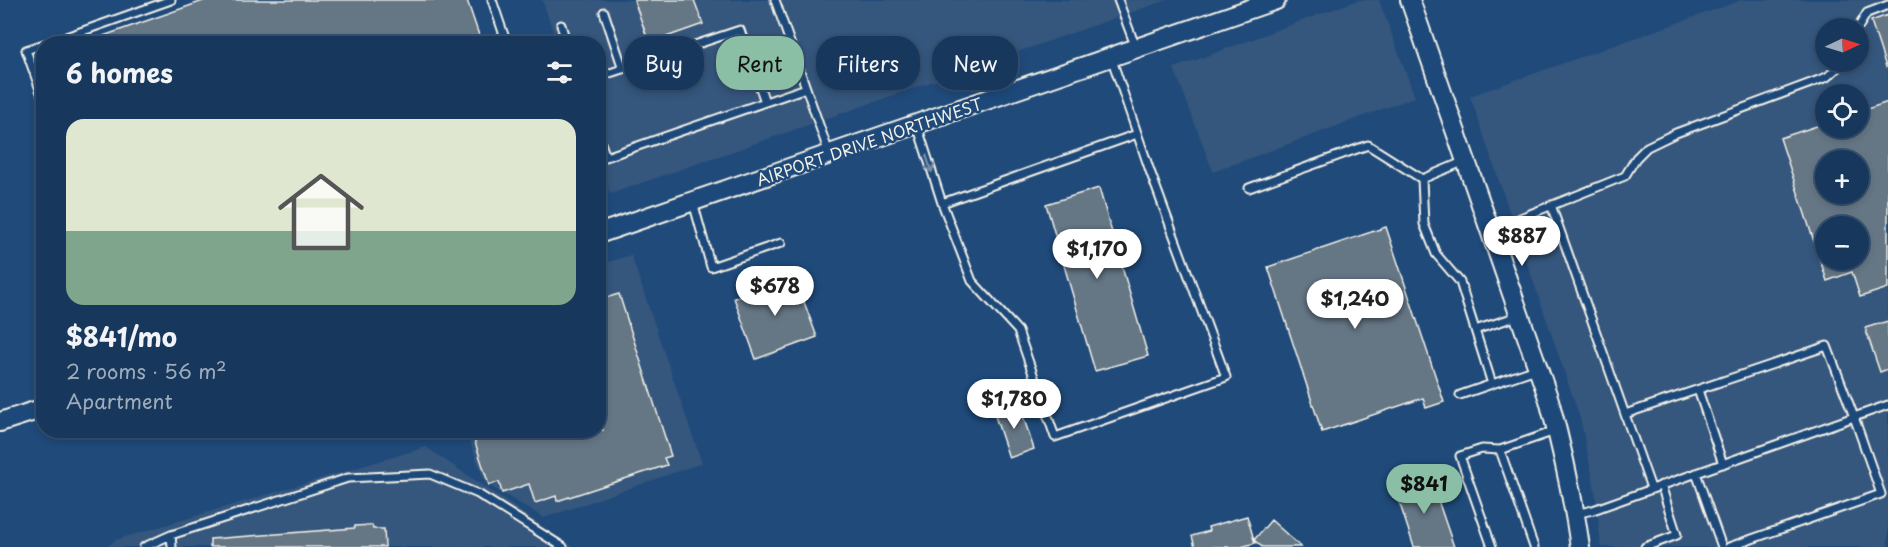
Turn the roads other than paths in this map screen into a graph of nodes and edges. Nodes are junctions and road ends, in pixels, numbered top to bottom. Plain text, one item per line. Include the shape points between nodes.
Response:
1 (171, 0) edge
2 (492, 0) edge
3 (775, 0) edge
4 (1118, 0) edge
5 (1276, 0) edge
6 (1410, 0) edge
7 (1888, 5) edge
8 (604, 12) dead end
9 (1864, 18) edge
10 (561, 25) dead end
11 (68, 36) edge
12 (504, 36) edge
13 (564, 36) edge
14 (36, 47) edge
15 (1136, 48) junction
16 (1111, 57) junction
17 (623, 69) junction
18 (1833, 72) edge
19 (606, 74) edge
20 (36, 78) edge
21 (806, 88) junction
22 (765, 102) junction
23 (917, 124) junction
24 (1137, 134) junction
25 (829, 155) junction
26 (606, 157) edge
27 (1466, 161) junction
28 (1422, 179) junction
29 (1248, 188) dead end
30 (693, 202) junction
31 (942, 203) junction
32 (1551, 205) junction
33 (1490, 230) junction
34 (606, 231) edge
35 (781, 243) dead end
36 (1520, 315) junction
37 (1475, 330) junction
38 (1538, 368) junction
39 (1492, 384) junction
40 (1698, 390) junction
41 (1460, 395) dead end
42 (1888, 405) edge
43 (36, 411) edge
44 (1625, 414) junction
45 (1854, 417) junction
46 (0, 422) edge
47 (1557, 430) junction
48 (1500, 450) junction
49 (1723, 464) junction
50 (1696, 473) junction
51 (1661, 485) junction
52 (1651, 489) junction
53 (1885, 493) edge
54 (1575, 514) junction
55 (171, 535) junction
56 (144, 547) edge
57 (172, 547) edge
58 (562, 547) edge
59 (1492, 547) edge
60 (1534, 547) edge
61 (1580, 547) edge
62 (1645, 547) edge
63 (1722, 547) edge
64 (1729, 547) edge

1 - 11 lane
2 - 12 lane
3 - 21 lane
4 - 15 lane
5 - 15 street, AIRPORT DRIVE NORTHWEST
6 - 27 street
7 - 9 lane via 1867,12
8 - 17 lane
10 - 13 lane
14 - 20 lane via 26,50
15 - 16 street, AIRPORT DRIVE NORTHWEST
16 - 23 street, AIRPORT DRIVE NORTHWEST
16 - 24 lane
17 - 19 lane
17 - 22 lane via 740,30
18 - 32 lane via 1676,133 1647,147 1624,176
21 - 22 lane
21 - 25 lane
22 - 26 lane
23 - 25 street, AIRPORT DRIVE NORTHWEST
23 -> 31 lane
24 - 31 lane
24 - 31 lane via 1226,377 1054,437 1018,331 972,281
25 - 30 street, AIRPORT DRIVE NORTHWEST
27 - 28 lane
27 - 33 street
28 - 29 lane via 1368,145
28 - 37 lane via 1424,224 1436,254 1460,282
30 - 34 street, AIRPORT DRIVE NORTHWEST
30 - 35 lane via 711,267
32 - 33 lane
32 - 44 lane
33 - 36 street
36 - 37 lane
36 - 38 street
37 - 39 lane
38 - 39 lane
38 - 47 street
39 - 41 lane
40 - 44 lane
40 - 45 lane via 1827,346
40 - 49 lane
42 - 45 lane
43 - 46 street
44 - 52 lane
45 - 49 lane
45 - 53 lane
47 - 48 lane
47 - 54 street
48 - 59 lane via 1482,449 1460,456
48 - 60 lane
49 - 50 lane
50 - 51 lane
50 - 63 lane
51 - 52 lane
51 - 62 lane via 1677,535
52 - 54 lane
53 - 64 lane
54 - 61 street
55 - 56 lane
55 - 57 lane
55 - 58 lane via 348,478 430,474 478,494

